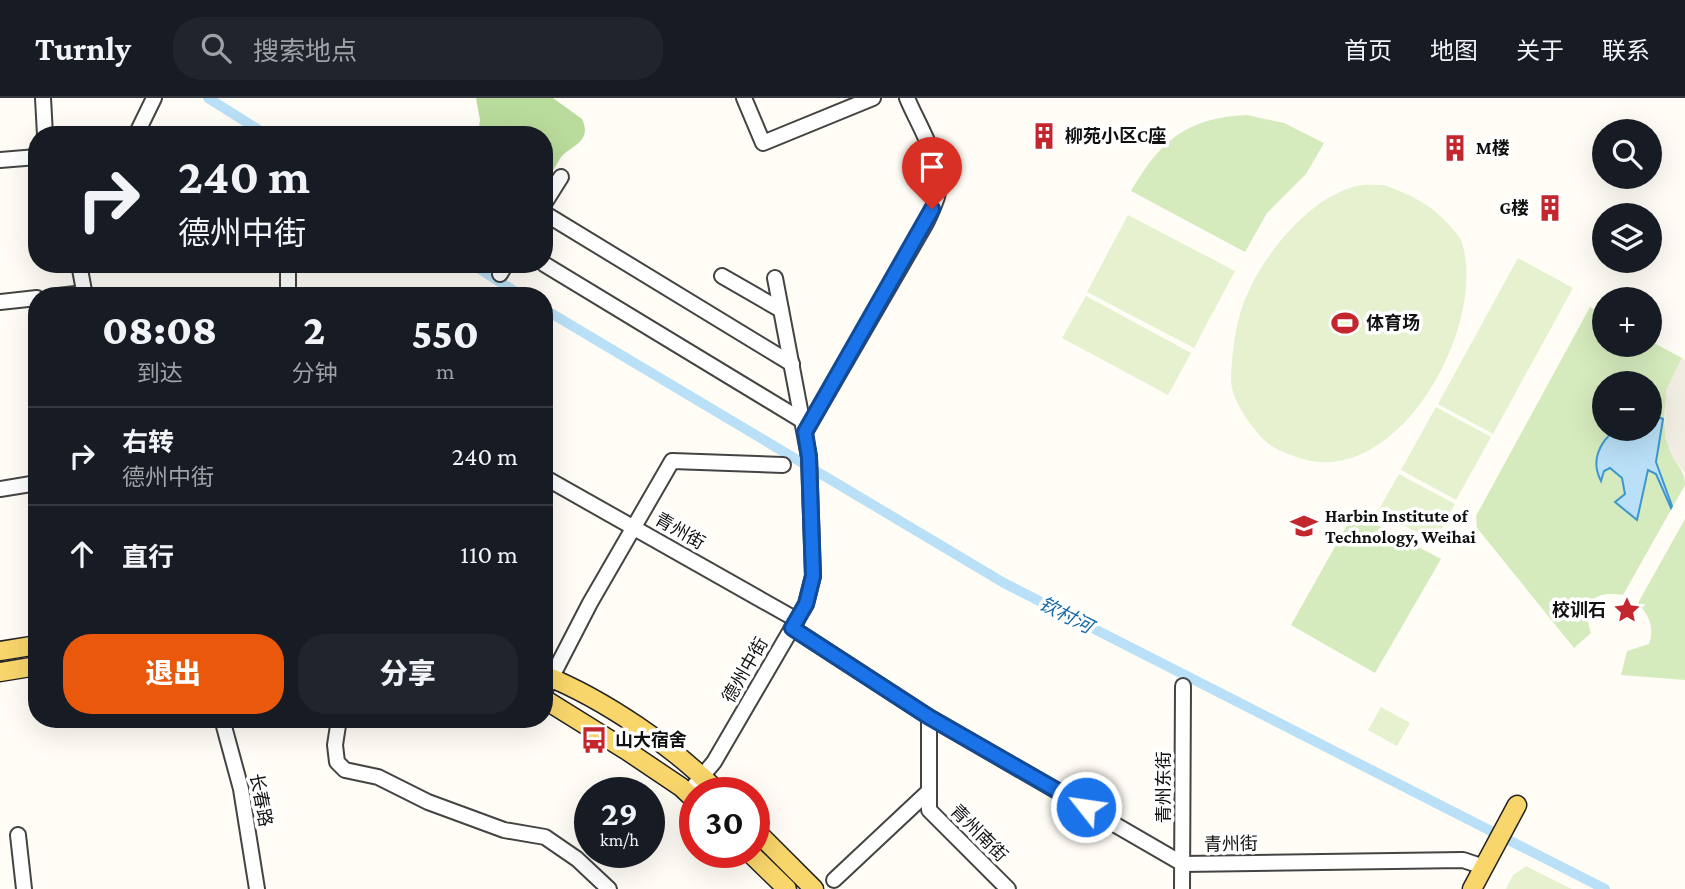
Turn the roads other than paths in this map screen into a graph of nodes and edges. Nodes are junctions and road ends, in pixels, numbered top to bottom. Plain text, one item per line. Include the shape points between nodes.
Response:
1 (43, 98) edge
2 (154, 98) edge
3 (744, 98) edge
4 (873, 98) edge
5 (906, 98) edge
6 (45, 126) edge
7 (144, 126) edge
8 (28, 158) edge
9 (0, 160) edge
10 (561, 177) dead end
11 (553, 190) edge
12 (553, 218) edge
13 (553, 270) edge
14 (722, 276) dead end
15 (775, 278) dead end
16 (28, 299) edge
17 (0, 302) edge
18 (781, 310) junction
19 (792, 363) junction
20 (804, 426) junction
21 (783, 465) dead end
22 (553, 482) edge
23 (28, 484) edge
24 (0, 489) edge
25 (634, 527) junction
26 (794, 624) junction
27 (28, 646) edge
28 (0, 651) edge
29 (28, 667) edge
30 (553, 670) edge
31 (0, 672) edge
32 (553, 684) edge
33 (1183, 686) dead end
34 (553, 705) edge
35 (929, 717) junction
36 (224, 728) edge
37 (338, 728) edge
38 (704, 777) joint
39 (679, 788) edge
40 (929, 791) junction
41 (1517, 805) dead end
42 (18, 835) dead end
43 (770, 845) edge
44 (1183, 864) junction
45 (1484, 867) junction
46 (765, 868) edge
47 (834, 880) dead end
48 (24, 889) edge
49 (257, 889) edge
50 (610, 889) edge
51 (787, 889) edge
52 (814, 889) edge
53 (1008, 889) edge
54 (1182, 889) edge
55 (1472, 889) edge

1 - 6 street
2 - 7 street
3 - 4 street via 763,143
5 - 20 street via 934,163 938,196
8 - 9 street
10 - 11 street
12 - 19 street
13 - 20 street
14 - 18 street
15 - 18 street, 德州中街
16 - 17 street
18 - 19 street, 德州中街
19 - 20 street, 德州中街
20 - 26 street, 德州中街 via 813,576 806,604
21 - 25 street via 672,461
22 - 25 street, 青州街
23 - 24 street
25 - 26 street, 青州街
25 - 30 street
26 - 35 street, 青州街
26 - 38 street, 德州中街
27 - 28 main road
29 - 31 main road
32 - 38 main road via 644,732
33 - 44 street, 青州东街
34 - 39 main road
35 - 40 street, 青州南街
35 - 44 street, 青州街
36 - 49 street, 长春路 via 241,789
37 - 50 street via 337,762 345,770 378,777 428,802 504,830 545,837
40 - 47 street
40 - 53 street, 青州南街 via 929,810
41 - 45 main road
42 - 48 street
43 - 52 main road
44 - 45 street, 青州街 via 1463,860
44 - 54 street, 青州东街
45 - 55 main road
46 - 51 main road

